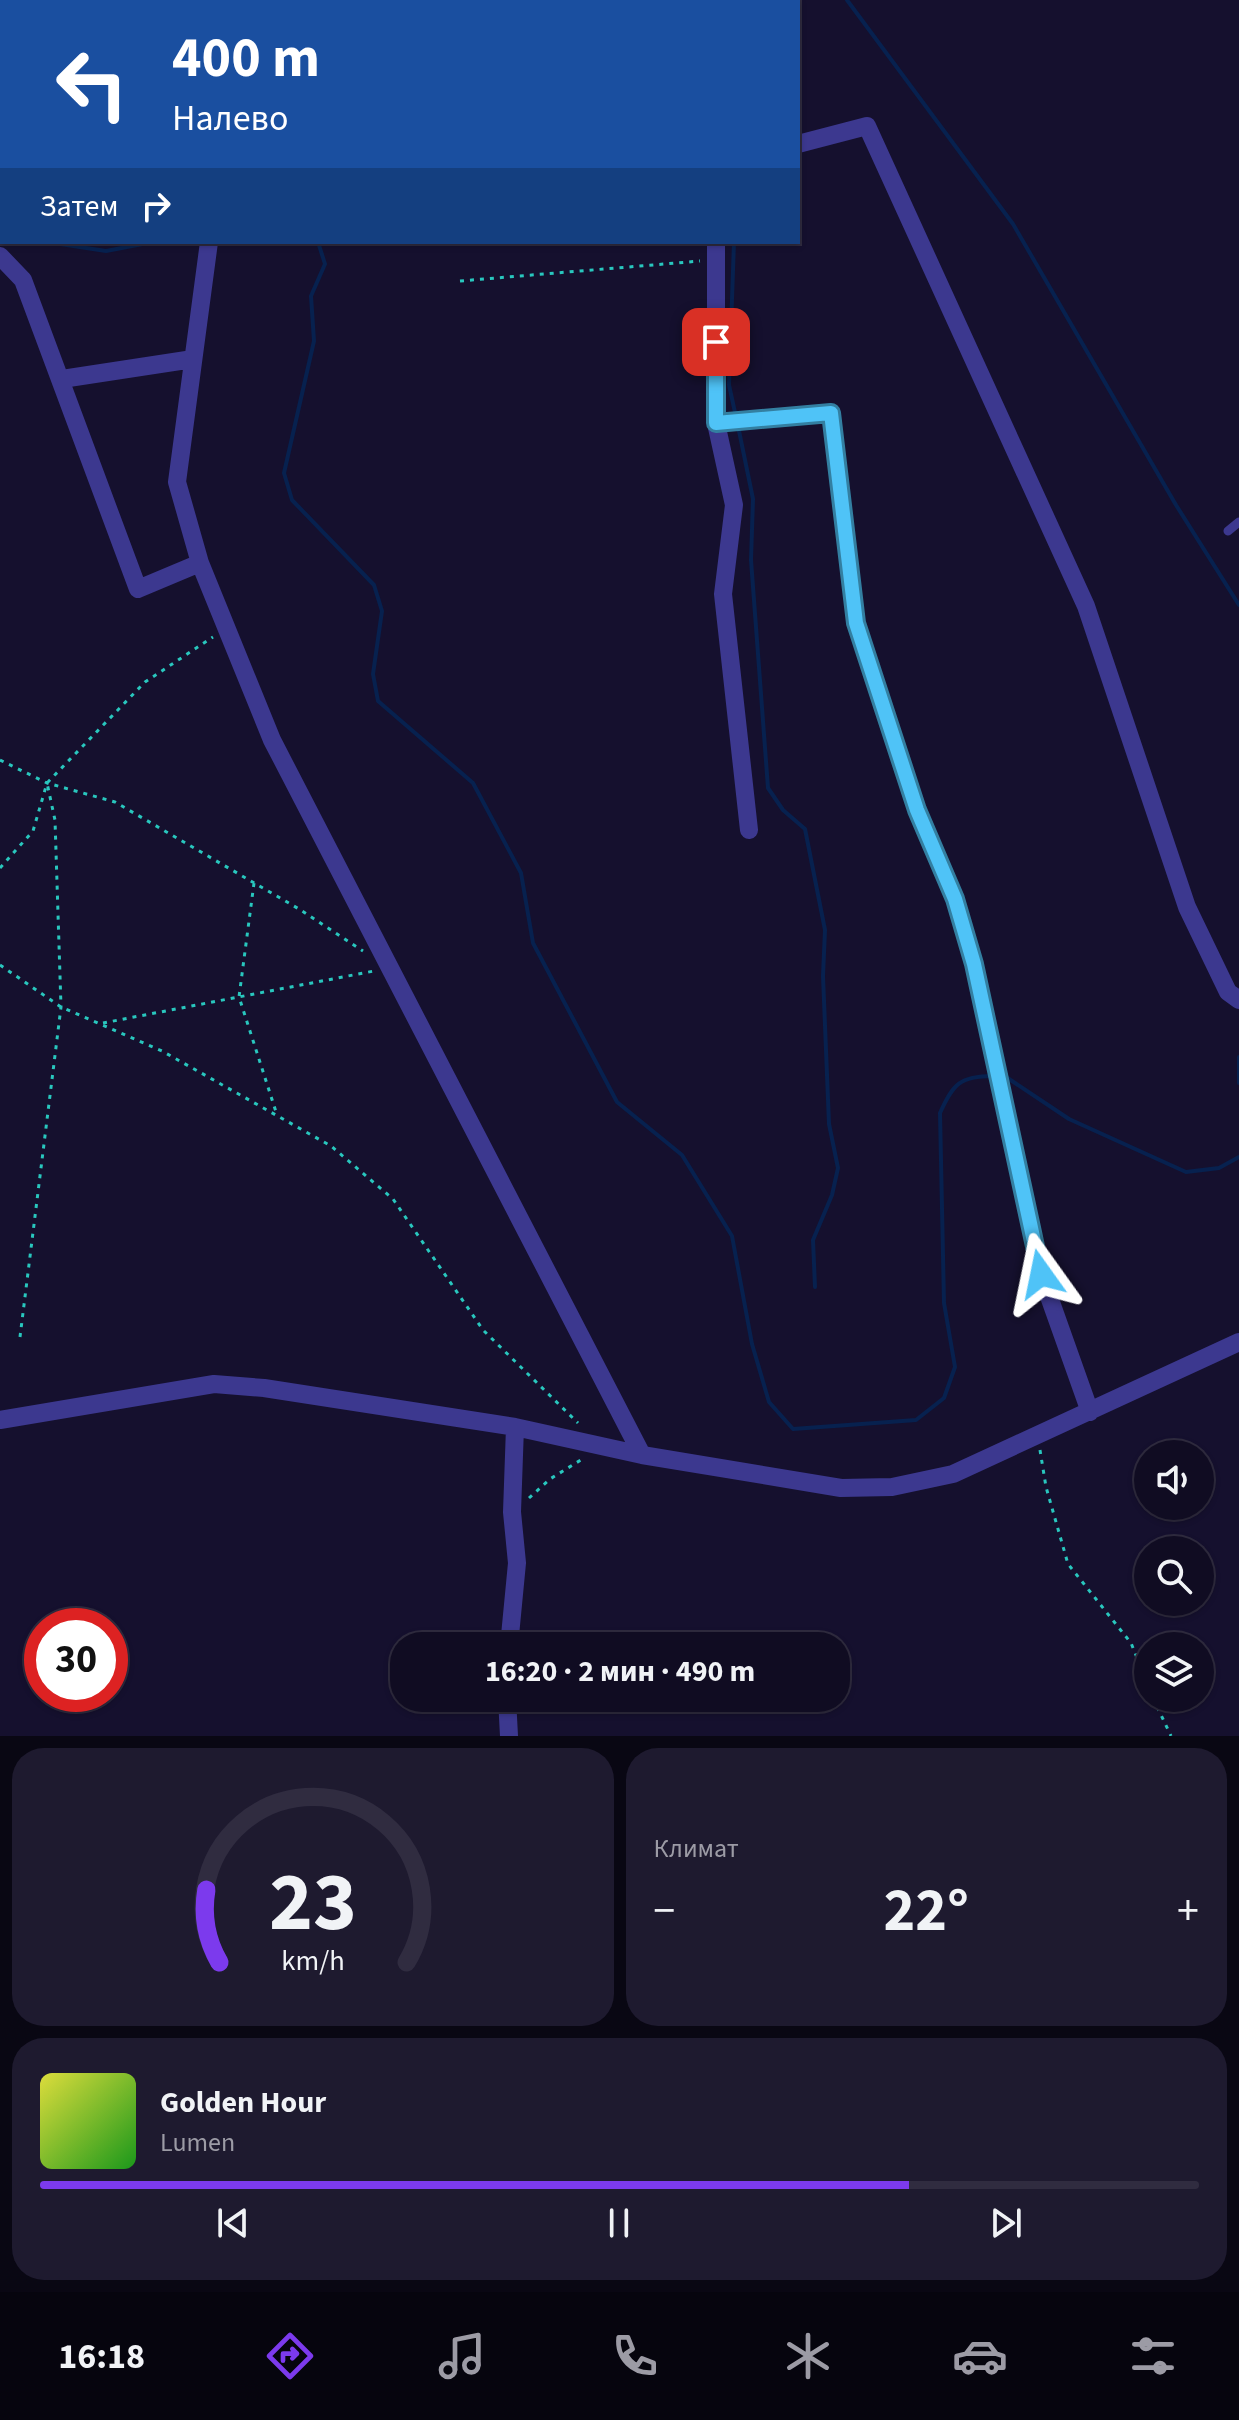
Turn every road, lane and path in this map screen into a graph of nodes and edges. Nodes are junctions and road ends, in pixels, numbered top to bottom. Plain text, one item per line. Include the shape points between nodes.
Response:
1 (800, 143) edge
2 (209, 244) edge
3 (716, 251) edge
4 (0, 256) edge
5 (460, 281) dead end
6 (193, 359) junction
7 (62, 379) junction
8 (716, 423) junction
9 (1239, 522) edge
10 (1228, 531) dead end
11 (200, 563) junction
12 (227, 628) junction
13 (0, 760) edge
14 (10, 766) junction
15 (0, 767) edge
16 (47, 783) junction
17 (749, 830) dead end
18 (0, 868) edge
19 (254, 883) junction
20 (364, 951) dead end
21 (0, 965) edge
22 (390, 968) junction
23 (239, 997) junction
24 (1239, 1000) edge
25 (61, 1007) junction
26 (99, 1024) junction
27 (277, 1115) junction
28 (20, 1337) dead end
29 (1239, 1342) edge
30 (1090, 1412) junction
31 (0, 1420) edge
32 (581, 1426) dead end
33 (515, 1427) junction
34 (1038, 1436) junction
35 (603, 1447) junction
36 (642, 1455) junction
37 (514, 1532) junction
38 (510, 1632) edge
39 (1134, 1650) edge
40 (508, 1712) edge
41 (1160, 1712) edge
42 (509, 1736) edge
43 (1171, 1736) edge

1 - 24 street via 867,126 1086,606 1187,907 1228,992
2 - 6 street
3 - 5 path
3 - 8 street
4 - 7 street via 23,280
6 - 7 street
6 - 11 street via 177,482
7 - 11 street via 138,589
8 - 17 street via 734,505 723,594
8 - 30 street via 831,413 856,623 917,810 955,899 1041,1274
9 - 10 lane
11 - 12 street
12 - 16 path via 145,682
12 - 22 street via 272,740
13 - 14 path
14 - 15 path
14 - 16 path
16 - 18 path via 33,831
16 - 19 path via 115,802
16 - 25 path via 55,820
19 - 20 path
19 - 23 path
21 - 25 path
22 - 23 path
22 - 36 street
23 - 26 path
23 - 27 path
25 - 26 path
25 - 28 path
26 - 27 path via 162,1051
27 - 32 path via 331,1146 393,1199 483,1330
29 - 30 street
30 - 34 street
31 - 33 street via 214,1384
33 - 35 street
33 - 37 street
34 - 36 street via 953,1474 892,1487 841,1488
34 - 39 path via 1068,1564
35 - 36 street
35 - 37 path via 530,1497
37 - 38 street via 517,1563
40 - 42 street
41 - 43 path

